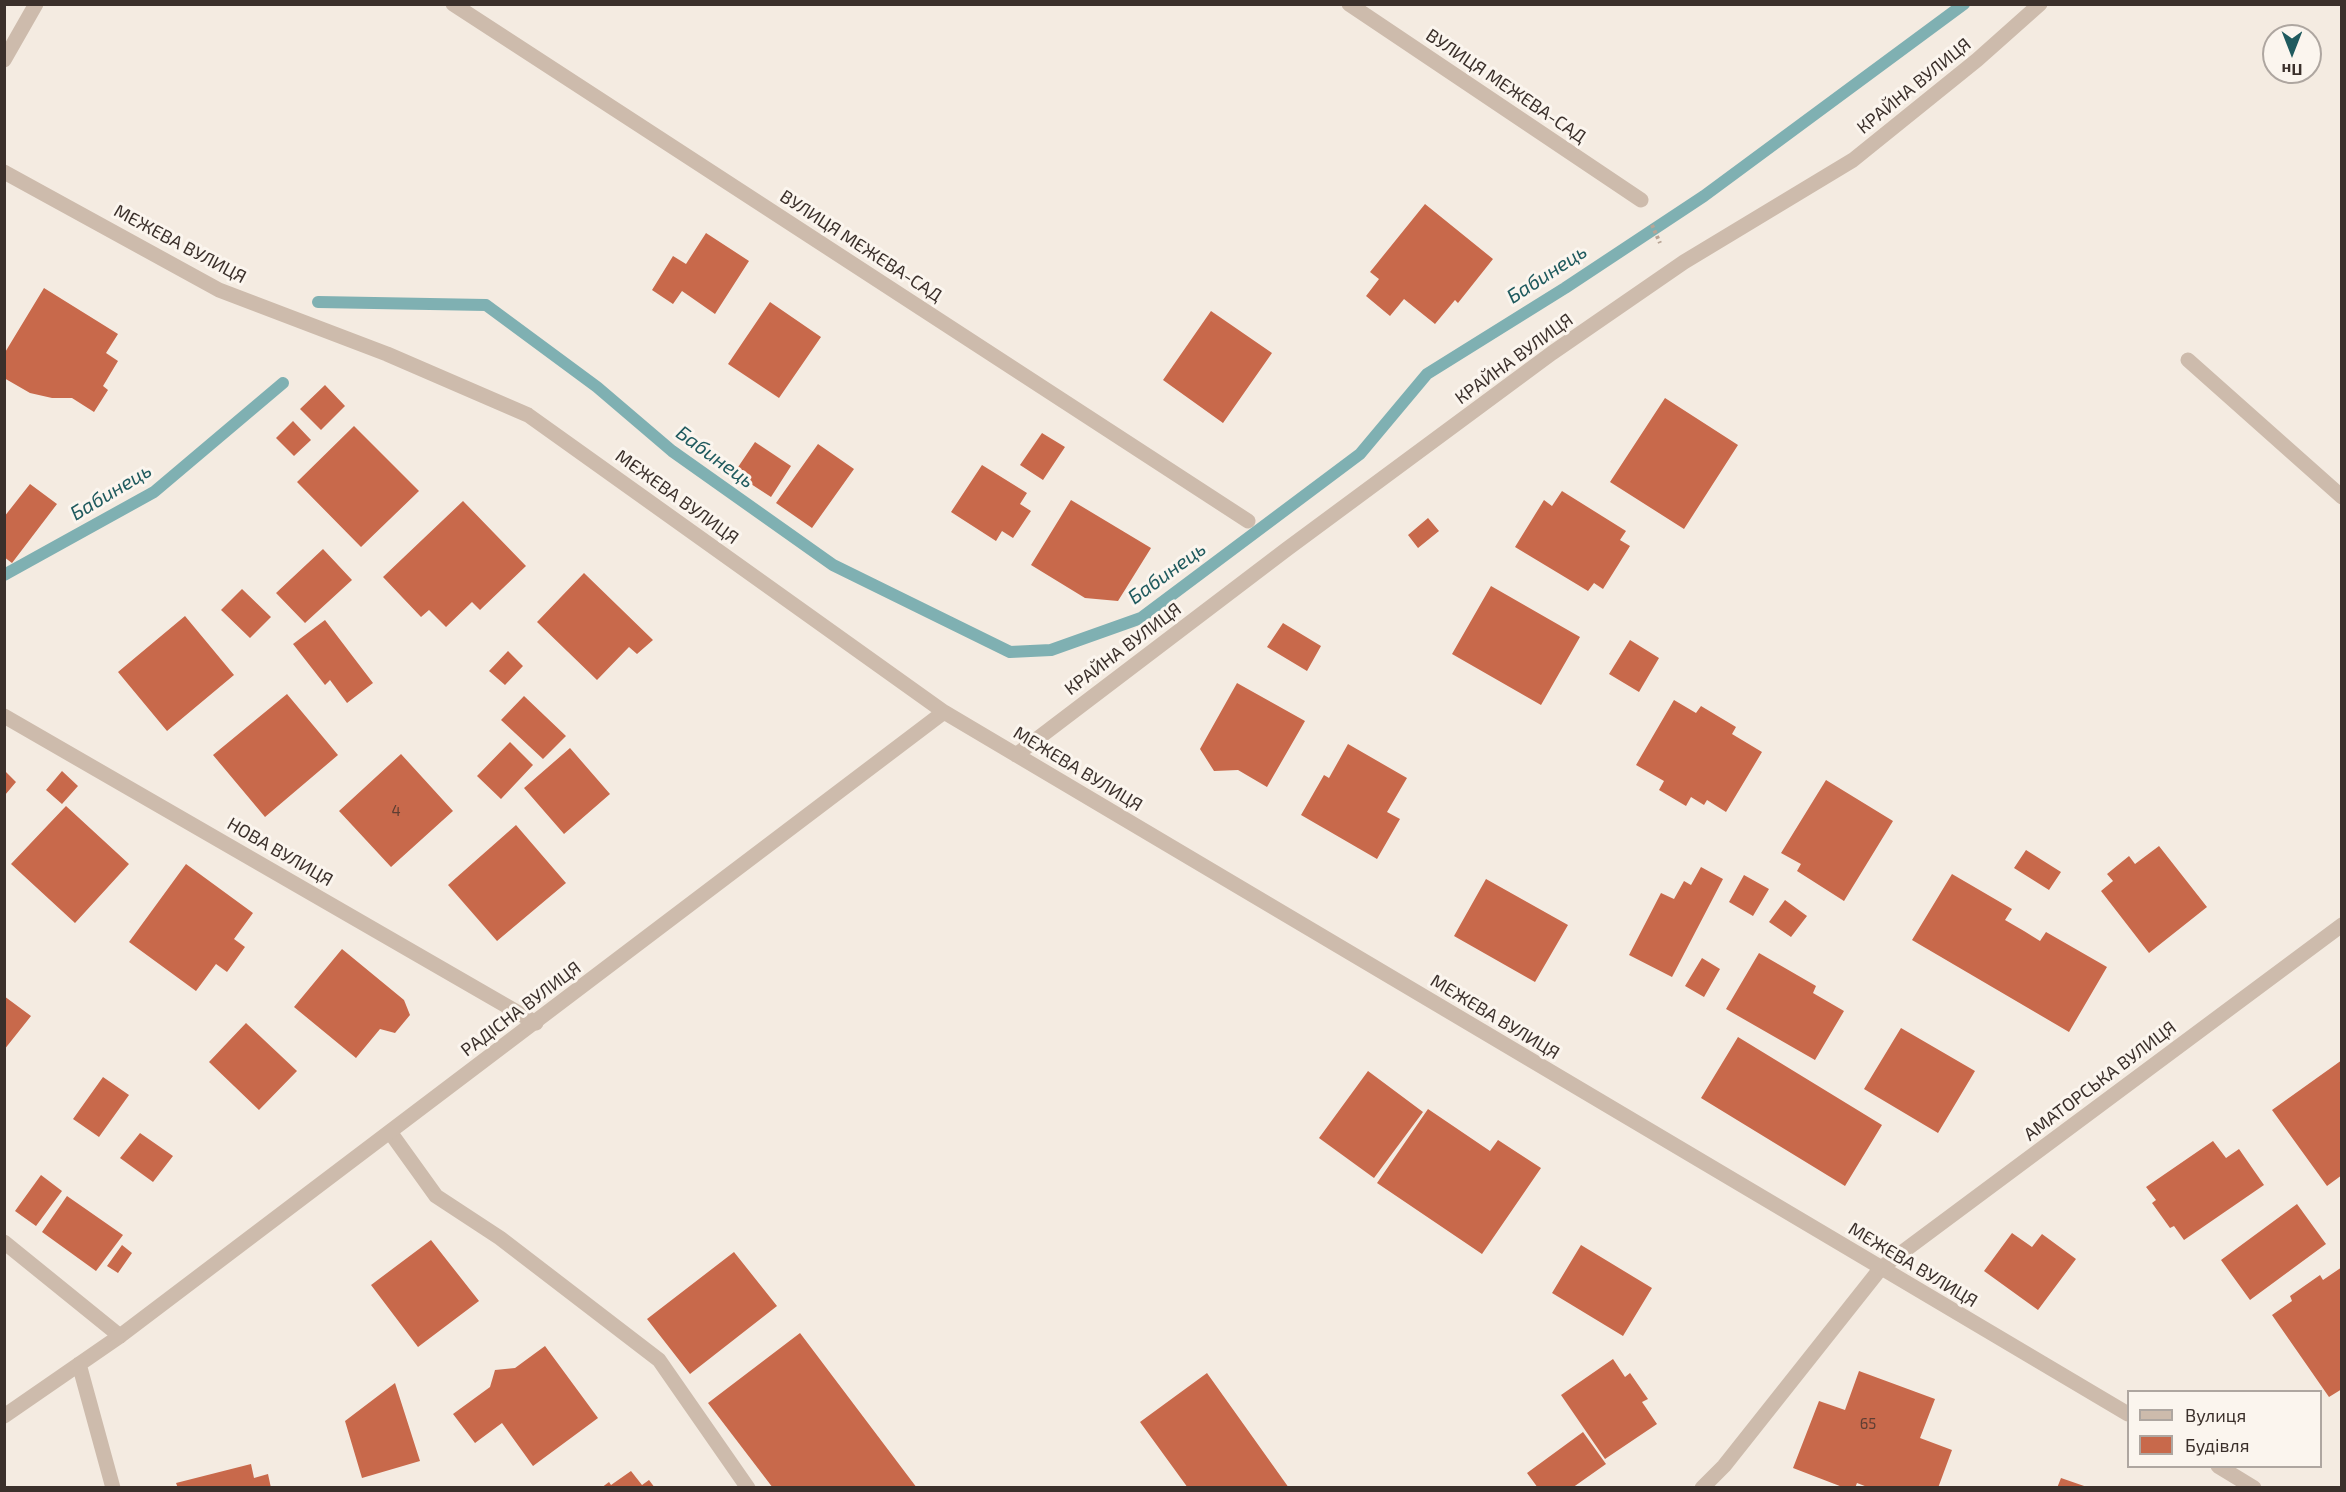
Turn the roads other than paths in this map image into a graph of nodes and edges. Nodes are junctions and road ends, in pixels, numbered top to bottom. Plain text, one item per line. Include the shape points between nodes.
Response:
1 (36, 4) edge
2 (453, 4) edge
3 (1349, 4) edge
4 (2040, 4) edge
5 (4, 60) edge
6 (4, 172) edge
7 (1641, 200) road end
8 (2188, 360) dead end
9 (2342, 497) edge
10 (1248, 521) dead end
11 (944, 712) junction
12 (4, 716) edge
13 (1016, 754) junction
14 (2342, 925) edge
15 (536, 1023) junction
16 (390, 1132) junction
17 (4, 1242) edge
18 (1881, 1268) junction
19 (120, 1336) junction
20 (79, 1364) junction
21 (2127, 1413) edge
22 (4, 1416) edge
23 (2220, 1468) edge
24 (112, 1488) edge
25 (748, 1488) edge
26 (1702, 1488) edge
27 (2254, 1488) edge

1 - 5 street
2 - 10 street, ВУЛИЦЯ МЕЖЕВА-САД
3 - 7 street, ВУЛИЦЯ МЕЖЕВА-САД
4 - 13 street, КРАЙНА ВУЛИЦЯ via 1853,160 1673,270 1552,353
6 - 11 street, МЕЖЕВА ВУЛИЦЯ via 219,290 387,354 528,415
8 - 9 street
11 - 13 street, МЕЖЕВА ВУЛИЦЯ
11 - 15 street, РАДІСНА ВУЛИЦЯ
12 - 15 street, НОВА ВУЛИЦЯ
13 - 18 street, МЕЖЕВА ВУЛИЦЯ
14 - 18 street, АМАТОРСЬКА ВУЛИЦЯ
15 - 16 street, РАДІСНА ВУЛИЦЯ
16 - 19 street, РАДІСНА ВУЛИЦЯ
16 - 25 street via 436,1196 500,1238 659,1360
17 - 19 street
18 - 21 street, МЕЖЕВА ВУЛИЦЯ
18 - 26 street, АМАТОРСЬКА ВУЛИЦЯ via 1724,1466
19 - 20 street, РАДІСНА ВУЛИЦЯ
20 - 22 street, РАДІСНА ВУЛИЦЯ
20 - 24 street
23 - 27 street

